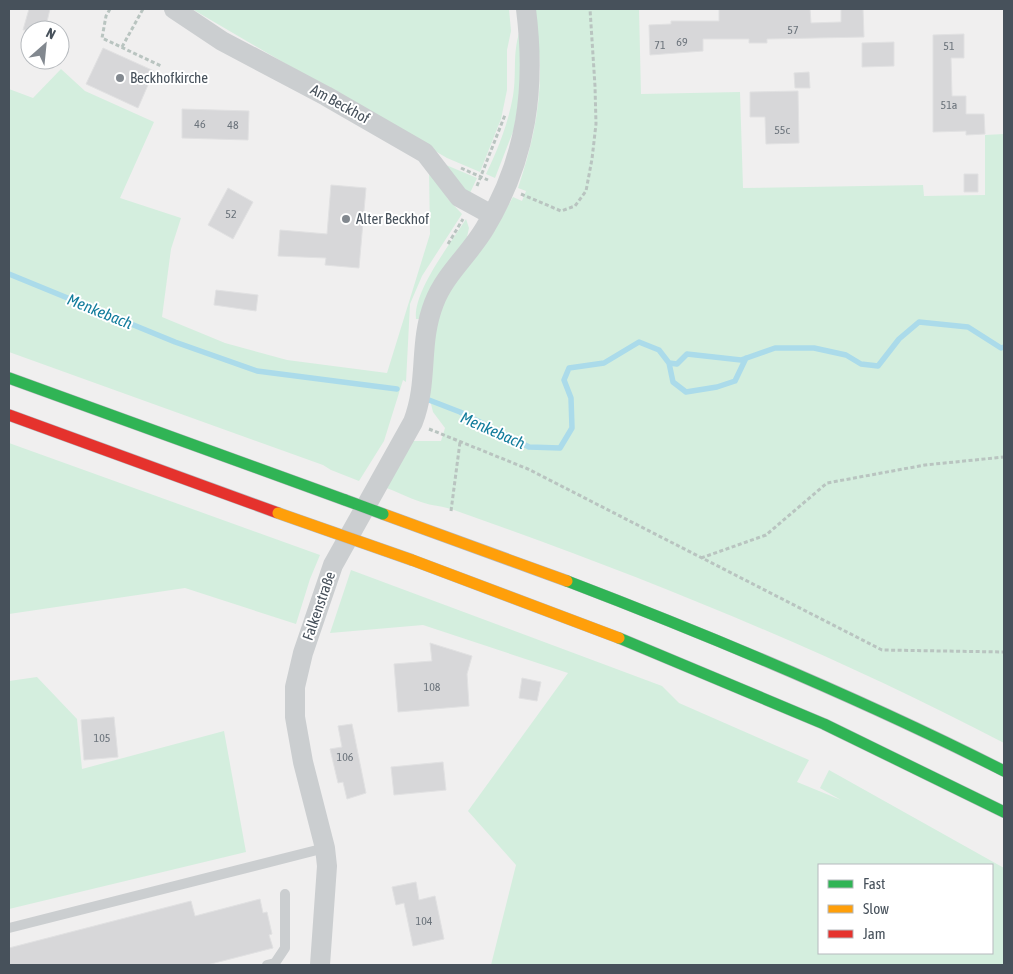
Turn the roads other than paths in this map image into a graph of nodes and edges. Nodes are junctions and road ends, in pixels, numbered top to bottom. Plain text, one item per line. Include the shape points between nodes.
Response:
1 (174, 9) edge
2 (526, 9) edge
3 (492, 215) junction
4 (9, 378) edge
5 (9, 415) edge
6 (1004, 771) edge
7 (1004, 812) edge
8 (325, 848) junction
9 (284, 894) dead end
10 (9, 928) edge
11 (268, 965) edge
12 (320, 965) edge

1 - 3 street, Am Beckhof via 222,41 425,153 459,197
2 - 3 street, Falkenstraße via 531,49 530,88 522,143
3 - 8 street, Falkenstraße via 442,285 427,322 423,388 412,422 333,565 306,644 295,687 296,726
4 - 6 highway, bridge via 636,606 800,674
5 - 7 highway, bridge via 642,646 826,724
8 - 10 lane
8 - 12 street, Falkenstraße via 326,889
9 - 11 lane via 285,948 275,963

